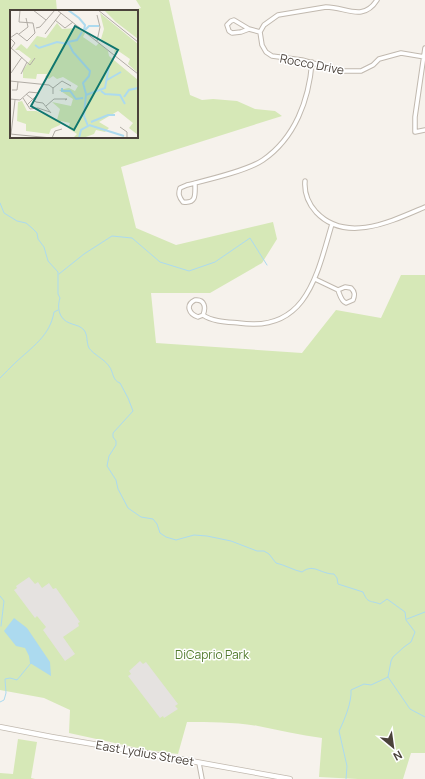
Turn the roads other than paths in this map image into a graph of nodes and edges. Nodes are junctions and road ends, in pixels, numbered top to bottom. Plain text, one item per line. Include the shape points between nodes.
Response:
1 (377, 0) edge
2 (249, 30) junction
3 (260, 32) junction
4 (425, 48) edge
5 (424, 57) edge
6 (312, 62) junction
7 (425, 130) edge
8 (305, 181) dead end
9 (195, 183) junction
10 (425, 207) edge
11 (332, 224) junction
12 (315, 279) junction
13 (338, 290) junction
14 (203, 315) junction
15 (0, 727) edge
16 (199, 763) junction
17 (202, 779) edge
18 (290, 779) edge

1 - 3 street via 364,12 326,7 278,15 264,25
2 - 2 street via 234,20 227,25 232,33
2 - 3 street
3 - 6 street, Rocco Drive via 262,45 272,56
4 - 5 street
5 - 6 street, Rocco Drive via 401,53 380,59 361,71 331,69
5 - 7 street via 415,132
6 - 9 street via 311,76 301,111 290,134 282,143 262,161 247,168
8 - 11 street via 306,196 310,205 319,216
9 - 9 street via 180,188 178,194 183,202 189,203 193,200
10 - 11 street via 368,228
11 - 12 street
12 - 13 street
12 - 14 street via 303,301 292,311 275,320 254,325 212,319
13 - 13 street via 343,302 350,302 354,298 351,288
14 - 14 street via 198,317 192,314 188,308 190,303 198,300 203,303
15 - 16 street, East Lydius Street
16 - 17 street
16 - 18 street, East Lydius Street

